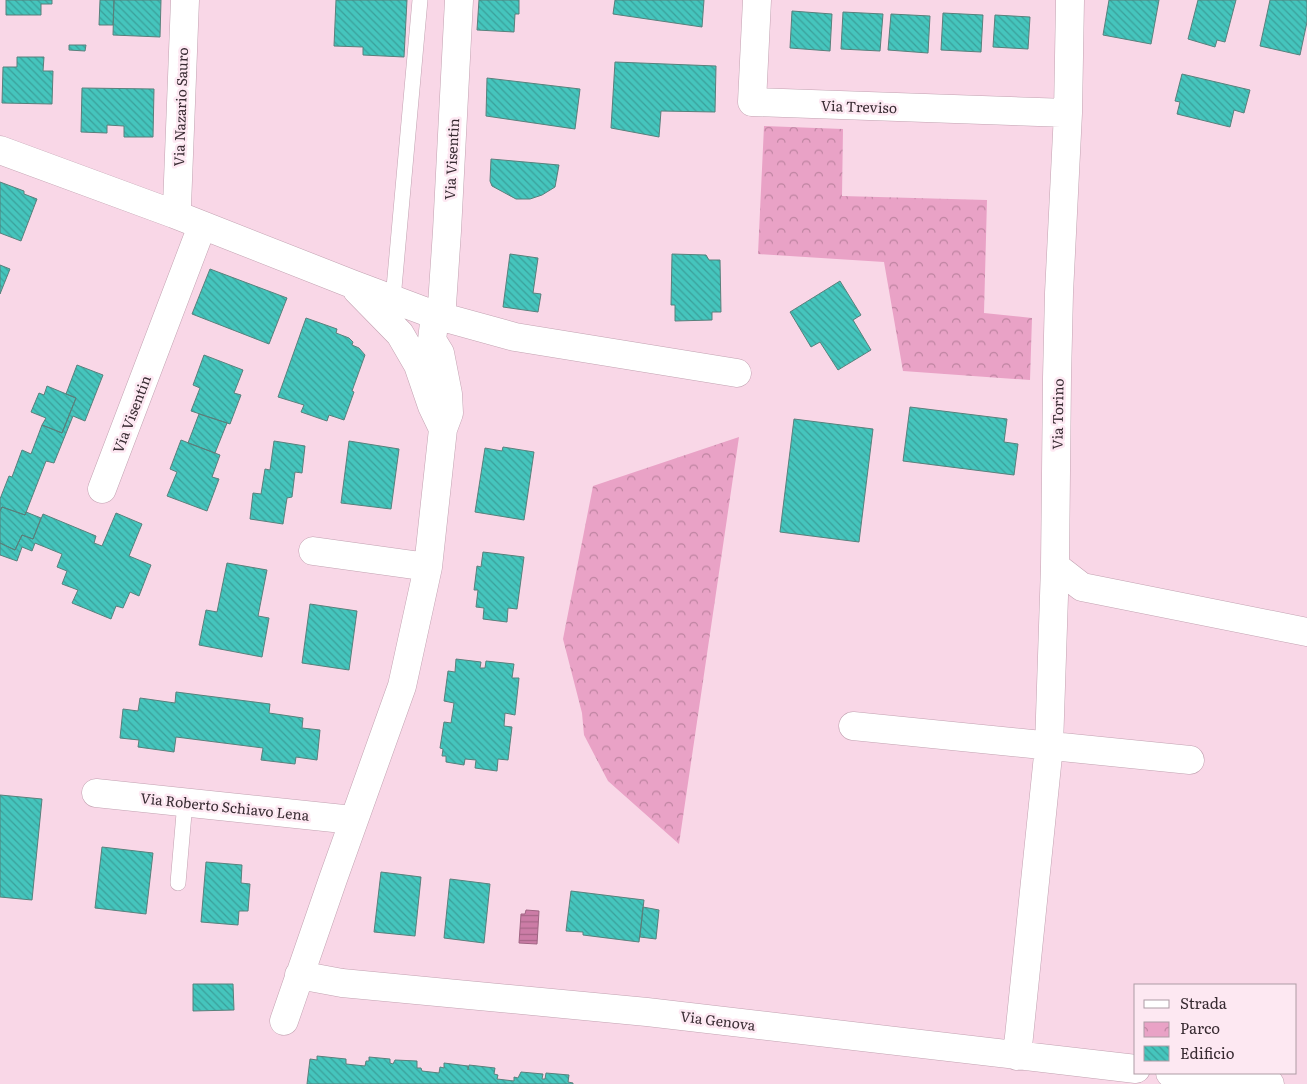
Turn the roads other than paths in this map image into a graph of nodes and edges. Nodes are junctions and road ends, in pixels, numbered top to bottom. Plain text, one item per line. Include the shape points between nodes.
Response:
1 (185, 0) edge
2 (420, 0) edge
3 (459, 0) edge
4 (757, 0) edge
5 (1070, 0) edge
6 (1068, 113) junction
7 (0, 150) edge
8 (174, 214) junction
9 (202, 226) junction
10 (352, 284) junction
11 (391, 299) junction
12 (443, 318) junction
13 (429, 359) junction
14 (737, 373) dead end
15 (102, 489) dead end
16 (313, 551) dead end
17 (1055, 566) junction
18 (428, 567) junction
19 (1307, 632) edge
20 (853, 726) dead end
21 (1049, 746) junction
22 (1190, 760) dead end
23 (96, 793) dead end
24 (185, 802) junction
25 (354, 820) junction
26 (178, 883) dead end
27 (299, 975) junction
28 (284, 1021) dead end
29 (1017, 1056) junction
30 (1134, 1069) edge
31 (1179, 1074) edge
32 (1270, 1084) edge

1 - 8 street, Via Nazario Sauro via 177,206
2 - 11 lane
3 - 12 street, Via Visentin
4 - 6 street, Via Treviso via 752,102
5 - 6 street, Via Torino
6 - 17 street, Via Torino via 1059,293
7 - 8 street
8 - 9 street
9 - 10 street
9 - 15 street, Via Visentin
10 - 11 street
10 - 13 street
11 - 12 street
12 - 13 street via 446,330
12 - 14 street via 515,337
13 - 18 street via 448,394 449,413 443,429
16 - 18 street
17 - 19 street via 1082,587
17 - 21 street, Via Torino
18 - 25 street via 402,686
20 - 21 street
21 - 22 street
21 - 29 street, Via Torino
23 - 24 street, Via Roberto Schiavo Lena
24 - 25 street, Via Roberto Schiavo Lena
24 - 26 lane
25 - 27 street
27 - 28 street
27 - 29 street, Via Genova via 342,983 647,1012
29 - 30 street, Via Genova
31 - 32 street

